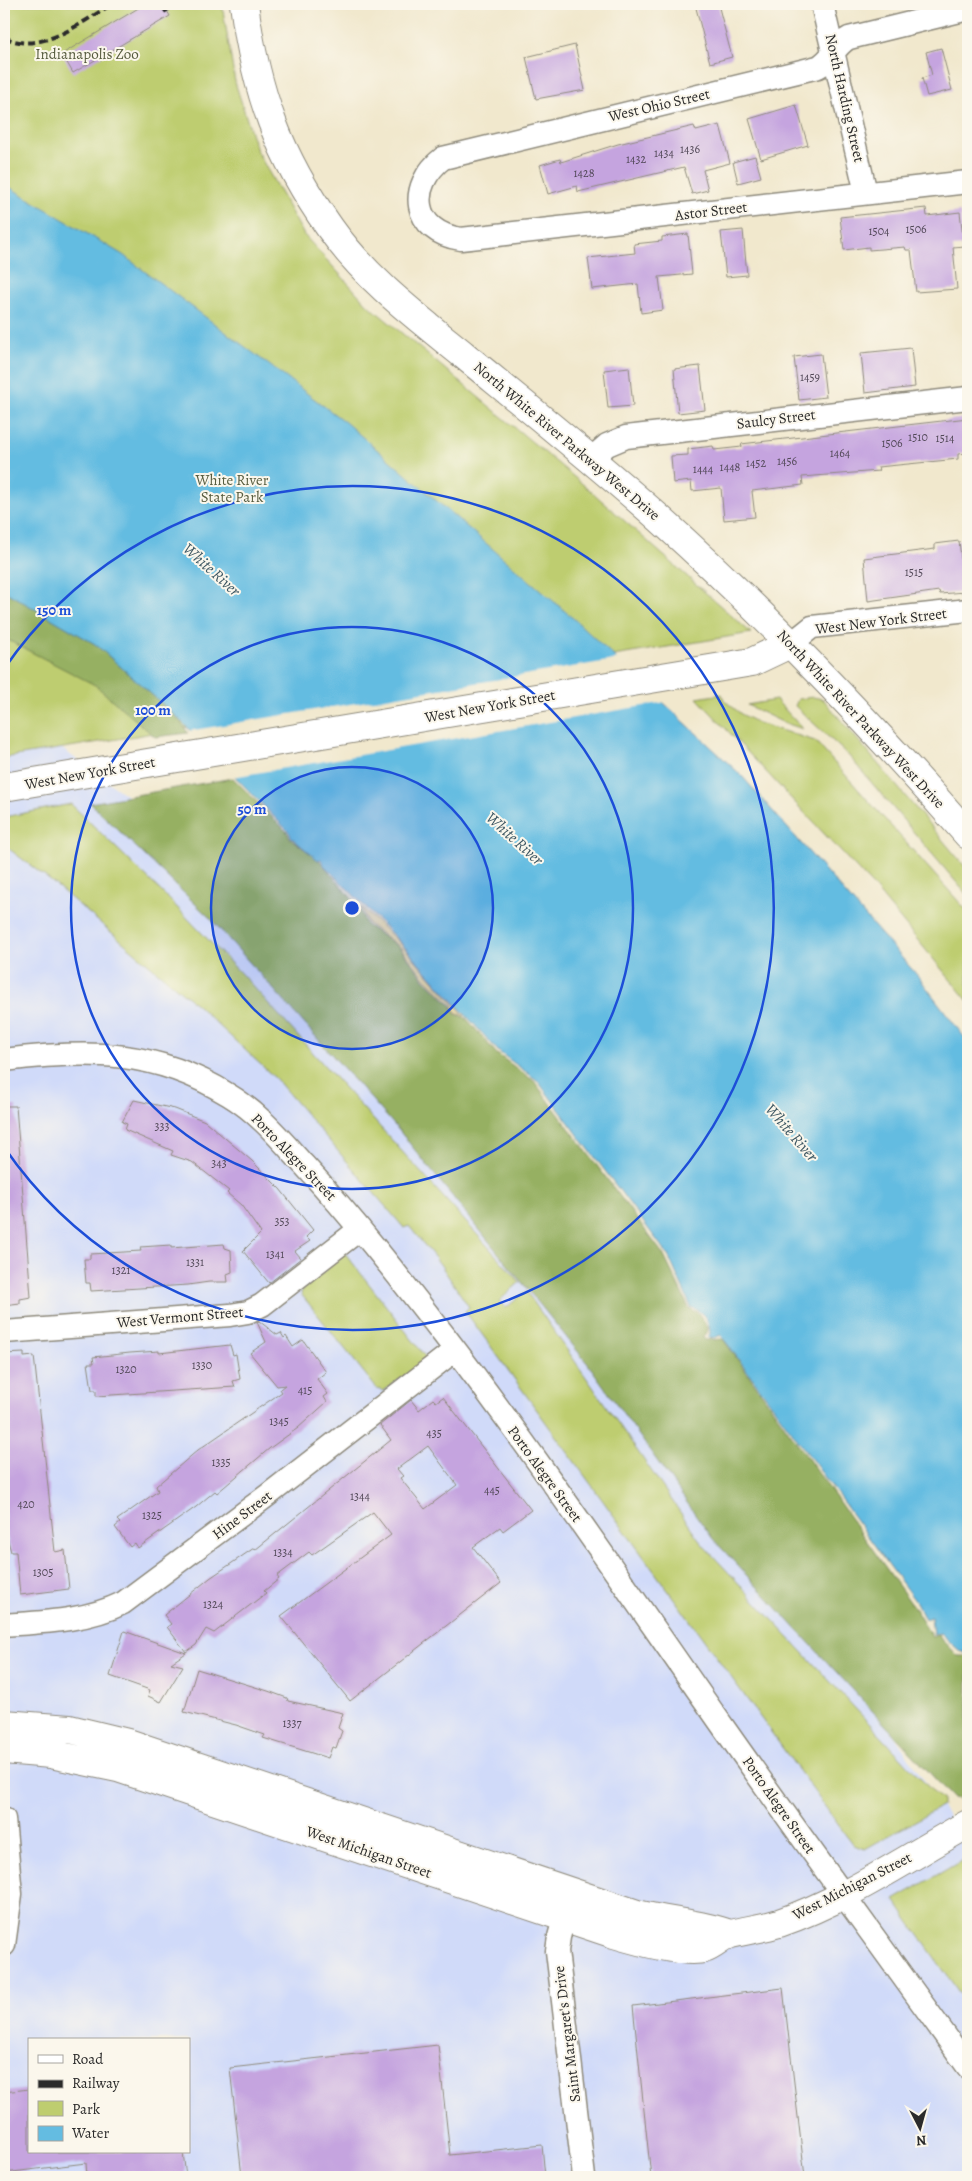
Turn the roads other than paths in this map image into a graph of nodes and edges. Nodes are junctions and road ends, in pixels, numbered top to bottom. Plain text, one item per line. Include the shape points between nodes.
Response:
1 (245, 4) edge
2 (822, 4) edge
3 (968, 9) edge
4 (834, 52) junction
5 (968, 182) edge
6 (866, 193) junction
7 (455, 238) joint
8 (968, 398) edge
9 (591, 458) junction
10 (968, 610) edge
11 (792, 643) junction
12 (4, 787) edge
13 (968, 835) edge
14 (4, 1060) edge
15 (360, 1229) junction
16 (4, 1332) edge
17 (455, 1350) junction
18 (4, 1626) edge
19 (4, 1724) edge
20 (4, 1750) edge
21 (4, 1818) edge
22 (968, 1824) edge
23 (843, 1894) junction
24 (568, 1905) junction
25 (4, 1945) edge
26 (968, 2067) edge
27 (584, 2177) edge

1 - 9 main road, North White River Parkway West Drive via 250,46 268,114 300,180 332,230 381,286
2 - 4 street, North Harding Street
3 - 4 street, West Ohio Street via 849,38
4 - 6 street, North Harding Street
4 - 7 street, West Ohio Street via 818,67 443,158 424,178 420,204 432,226
5 - 6 street, Astor Street
6 - 7 street, Astor Street
8 - 9 street, Saulcy Street via 626,437 606,445
9 - 11 main road, North White River Parkway West Drive
10 - 11 street, West New York Street via 812,627
11 - 12 main road, West New York Street via 752,662
11 - 13 main road, North White River Parkway West Drive
14 - 15 street, Porto Alegre Street via 98,1053 140,1058 185,1071 235,1098 262,1121
15 - 16 street, West Vermont Street via 262,1305 248,1312
15 - 17 street, Porto Alegre Street
17 - 18 street, Hine Street via 123,1603 104,1612 71,1619
17 - 23 street, Porto Alegre Street
19 - 24 main road, West Michigan Street via 70,1729 128,1743
20 - 24 main road, West Michigan Street via 51,1754 118,1768
21 - 25 street via 12,1894
22 - 23 main road, West Michigan Street
23 - 24 main road, West Michigan Street via 780,1923 730,1934 703,1949 632,1940
23 - 26 street, Porto Alegre Street
24 - 27 street, Saint Margaret's Drive via 557,1951

